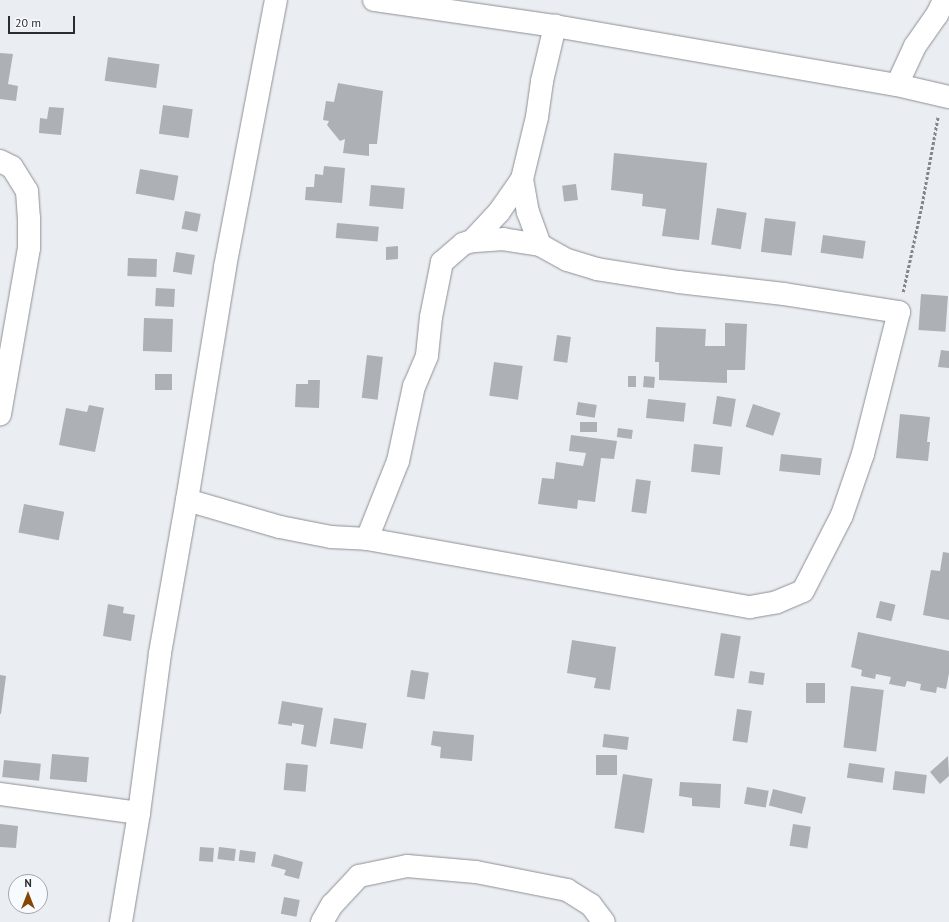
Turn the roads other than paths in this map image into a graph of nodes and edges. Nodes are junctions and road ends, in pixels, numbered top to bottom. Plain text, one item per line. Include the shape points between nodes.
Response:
1 (276, 0) edge
2 (374, 0) edge
3 (944, 0) edge
4 (475, 7) edge
5 (555, 26) junction
6 (897, 86) junction
7 (945, 96) edge
8 (0, 161) edge
9 (522, 179) junction
10 (472, 241) junction
11 (540, 246) junction
12 (0, 415) edge
13 (187, 500) junction
14 (366, 539) junction
15 (0, 794) edge
16 (139, 813) junction
17 (121, 922) edge
18 (322, 922) edge
19 (604, 922) edge

1 - 13 street via 225,267
2 - 4 street
3 - 6 street via 916,46
4 - 5 street
5 - 6 street
5 - 9 street
6 - 7 street
8 - 12 street via 12,167 27,191 29,218 29,248
9 - 10 street via 499,212
9 - 11 street via 528,212
10 - 11 street via 504,239
10 - 14 street via 463,244 442,262 431,317 427,356 414,386 398,461
11 - 14 street via 567,260 597,269 899,312 863,454 842,515 802,591 777,602 750,606
13 - 14 street via 280,527 331,537
13 - 16 street via 160,653
15 - 16 street
16 - 17 street
18 - 19 street via 332,905 359,876 407,866 476,872 567,890 591,906

